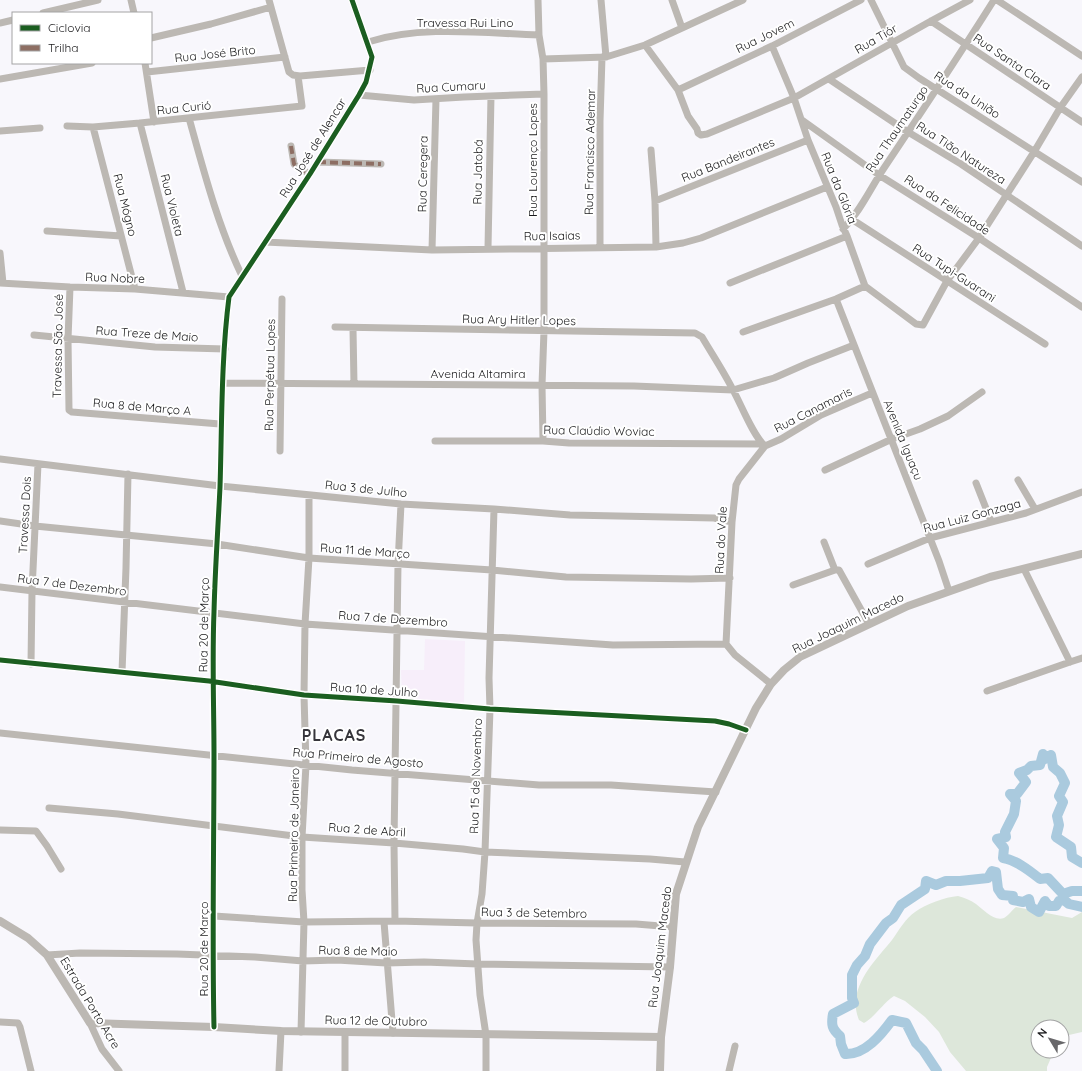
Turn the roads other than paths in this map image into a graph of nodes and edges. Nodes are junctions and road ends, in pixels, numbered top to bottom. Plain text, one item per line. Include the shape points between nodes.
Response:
1 (98, 0) edge
2 (131, 0) edge
3 (352, 0) edge
4 (538, 0) edge
5 (601, 0) edge
6 (672, 0) edge
7 (744, 0) edge
8 (860, 0) edge
9 (871, 0) edge
10 (970, 0) edge
11 (996, 0) edge
12 (270, 3) edge
13 (730, 3) edge
14 (47, 12) edge
15 (134, 12) edge
16 (12, 20) edge
17 (931, 21) junction
18 (0, 23) edge
19 (682, 28) junction
20 (539, 35) junction
21 (152, 38) edge
22 (368, 42) junction
23 (891, 43) junction
24 (966, 44) junction
25 (645, 45) junction
26 (772, 46) junction
27 (1082, 56) edge
28 (285, 57) junction
29 (604, 57) junction
30 (543, 59) junction
31 (88, 64) edge
32 (146, 64) edge
33 (370, 70) junction
34 (148, 72) junction
35 (298, 76) junction
36 (1082, 77) edge
37 (0, 79) edge
38 (829, 79) junction
39 (937, 89) junction
40 (678, 90) junction
41 (544, 94) junction
42 (359, 95) junction
43 (491, 96) junction
44 (794, 98) junction
45 (436, 99) junction
46 (1060, 108) junction
47 (189, 118) junction
48 (802, 120) junction
49 (154, 122) junction
50 (1082, 122) edge
51 (140, 124) junction
52 (68, 126) dead end
53 (93, 127) junction
54 (40, 128) dead end
55 (0, 131) edge
56 (908, 132) junction
57 (808, 140) junction
58 (291, 146) dead end
59 (651, 150) dead end
60 (1034, 152) junction
61 (318, 162) junction
62 (381, 164) dead end
63 (310, 174) junction
64 (880, 175) junction
65 (1082, 182) edge
66 (827, 187) junction
67 (1007, 195) junction
68 (655, 201) junction
69 (853, 220) junction
70 (843, 229) junction
71 (47, 231) dead end
72 (122, 236) junction
73 (847, 236) junction
74 (979, 238) junction
75 (265, 242) junction
76 (1082, 246) edge
77 (600, 247) junction
78 (656, 247) junction
79 (488, 248) junction
80 (545, 248) junction
81 (432, 250) junction
82 (0, 253) edge
83 (242, 276) junction
84 (947, 281) junction
85 (730, 282) dead end
86 (2, 283) edge
87 (864, 286) junction
88 (70, 287) junction
89 (135, 289) junction
90 (183, 292) junction
91 (229, 297) junction
92 (282, 299) dead end
93 (836, 299) junction
94 (1082, 307) edge
95 (335, 327) dead end
96 (353, 328) junction
97 (544, 331) junction
98 (743, 332) dead end
99 (34, 335) dead end
100 (68, 339) junction
101 (1045, 344) dead end
102 (854, 345) junction
103 (225, 349) junction
104 (223, 383) junction
105 (281, 384) junction
106 (354, 384) junction
107 (542, 385) junction
108 (733, 390) junction
109 (982, 392) dead end
110 (872, 393) junction
111 (68, 405) joint
112 (220, 424) junction
113 (892, 439) junction
114 (435, 441) dead end
115 (543, 441) junction
116 (763, 445) junction
117 (280, 451) dead end
118 (0, 459) edge
119 (38, 464) junction
120 (825, 470) dead end
121 (128, 474) junction
122 (1018, 480) dead end
123 (976, 483) dead end
124 (220, 486) junction
125 (1082, 492) edge
126 (309, 495) junction
127 (401, 504) junction
128 (494, 509) junction
129 (1035, 510) junction
130 (0, 521) edge
131 (990, 521) junction
132 (732, 522) junction
133 (35, 526) junction
134 (126, 534) junction
135 (930, 538) junction
136 (824, 542) dead end
137 (217, 544) junction
138 (1082, 554) edge
139 (309, 558) junction
140 (398, 564) junction
141 (868, 564) dead end
142 (1024, 569) junction
143 (492, 570) junction
144 (837, 570) junction
145 (730, 578) junction
146 (793, 585) dead end
147 (0, 587) edge
148 (32, 591) junction
149 (949, 591) junction
150 (124, 602) junction
151 (214, 613) junction
152 (305, 624) junction
153 (869, 624) junction
154 (398, 630) junction
155 (490, 637) junction
156 (726, 644) junction
157 (1082, 658) edge
158 (0, 660) edge
159 (1070, 662) junction
160 (31, 664) junction
161 (122, 672) junction
162 (213, 683) junction
163 (771, 684) junction
164 (987, 691) dead end
165 (304, 695) junction
166 (397, 701) junction
167 (490, 709) junction
168 (746, 730) junction
169 (0, 733) edge
170 (214, 755) junction
171 (306, 765) junction
172 (396, 773) junction
173 (487, 780) junction
174 (716, 792) junction
175 (49, 808) dead end
176 (213, 827) junction
177 (0, 830) edge
178 (302, 837) junction
179 (394, 843) junction
180 (485, 852) junction
181 (685, 862) junction
182 (61, 869) dead end
183 (214, 916) junction
184 (0, 921) edge
185 (395, 921) junction
186 (304, 922) junction
187 (384, 922) junction
188 (477, 923) junction
189 (673, 927) junction
190 (47, 955) junction
191 (213, 956) junction
192 (303, 961) junction
193 (386, 963) junction
194 (478, 964) junction
195 (670, 967) junction
196 (0, 1022) edge
197 (90, 1023) junction
198 (214, 1027) junction
199 (281, 1031) junction
200 (302, 1032) junction
201 (346, 1032) junction
202 (393, 1033) junction
203 (486, 1035) junction
204 (661, 1037) junction
205 (735, 1046) dead end
206 (31, 1071) edge
207 (119, 1071) edge
208 (279, 1071) edge
209 (345, 1071) edge
210 (486, 1071) edge
211 (660, 1071) edge
212 (729, 1071) edge

1 - 14 street
2 - 15 street
3 - 22 street, Rua José de Alencar
4 - 20 street, Rua Lourenço Lopes
5 - 29 street, Rua Francisco Ademar
6 - 19 street
7 - 13 street
8 - 26 street, Rua Jovem
9 - 23 street, Rua da União
10 - 17 street, Rua Tiór
11 - 24 street, Rua Thaumaturgo
11 - 27 street
12 - 21 street via 211,24
12 - 28 street
13 - 19 street
16 - 18 street
17 - 23 street, Rua Tiór
17 - 24 street, Rua Santa Clara
19 - 25 street
20 - 22 street, Travessa Rui Lino via 422,32
20 - 30 street, Rua Lourenço Lopes
22 - 33 street, Rua José de Alencar via 372,57
23 - 38 street, Rua Tiór
23 - 39 street, Rua da União via 904,67
24 - 39 street, Rua Thaumaturgo
24 - 46 street, Rua Santa Clara
25 - 29 street
25 - 40 street
26 - 40 street, Rua Jovem
26 - 44 street, Rua da Glória
28 - 34 street, Rua José Brito
28 - 35 street via 289,72
29 - 30 street
29 - 77 street, Rua Francisco Ademar via 600,121
30 - 41 street, Rua Lourenço Lopes
31 - 37 street
32 - 34 street
33 - 35 street
33 - 42 street, Rua José de Alencar
34 - 49 street
35 - 47 street, Rua Curió via 302,106
36 - 46 street
38 - 44 street, Rua Tiór
38 - 56 street, Rua Tião Natureza
39 - 56 street, Rua Thaumaturgo
39 - 60 street, Rua da União
40 - 44 street, Rua Tiór via 688,116 701,135
41 - 43 street, Rua Cumaru
41 - 80 street, Rua Lourenço Lopes
42 - 45 street, Rua Cumaru via 414,100
42 - 61 street, Rua José de Alencar
43 - 45 street, Rua Cumaru
43 - 79 street, Rua Jatobá
44 - 48 street, Rua da Glória
45 - 81 street, Rua Ceregera
46 - 50 street, Rua Santa Clara
46 - 60 street
47 - 49 street, Rua Curió
47 - 83 street via 213,201
48 - 57 street, Rua da Glória
48 - 64 street, Rua da Felicidade
49 - 51 street, Rua Curió
51 - 53 street, Rua Curió
51 - 90 street, Rua Violeta
52 - 53 street, Rua Curió
53 - 72 street, Rua Mógno
54 - 55 street
56 - 64 street, Rua Thaumaturgo
56 - 67 street, Rua Tião Natureza
57 - 66 street, Rua da Glória
57 - 68 street, Rua Bandeirantes
58 - 63 street via 296,167
59 - 68 street
60 - 65 street, Rua da União
60 - 67 street
61 - 62 street
61 - 63 street, Rua José de Alencar
63 - 75 street, Rua José de Alencar
64 - 69 street, Rua Thaumaturgo
64 - 74 street, Rua da Felicidade
66 - 70 street, Rua da Glória
66 - 78 street, Rua Isaias via 701,238
67 - 74 street
67 - 76 street, Rua Tião Natureza
68 - 78 street
69 - 70 street, Rua Thaumaturgo
69 - 84 street, Rua Tupi-Guarani
70 - 73 street, Rua da Glória
71 - 72 street
72 - 89 street, Rua Mógno
73 - 85 street
73 - 87 street, Rua da Glória
74 - 84 street
74 - 94 street, Rua da Felicidade
75 - 81 street, Rua Isaias
75 - 83 street, Rua José de Alencar
77 - 78 street, Rua Isaias
77 - 80 street, Rua Isaias
79 - 80 street, Rua Isaias
79 - 81 street, Rua Isaias
80 - 97 street, Rua Lourenço Lopes
82 - 86 street
83 - 91 street, Rua José de Alencar
84 - 87 street via 921,326
84 - 101 street, Rua Tupi-Guarani
86 - 88 street, Rua Nobre
87 - 93 street
88 - 89 street, Rua Nobre
88 - 100 street, Travessa São José
89 - 90 street, Rua Nobre
90 - 91 street, Rua Nobre
91 - 103 street, Rua 20 de Março
92 - 105 street, Rua Perpétua Lopes
93 - 98 street
93 - 102 street, Avenida Iguaçu
95 - 96 street, Rua Ary Hitler Lopes
96 - 97 street, Rua Ary Hitler Lopes
96 - 106 street
97 - 107 street, Rua Lourenço Lopes
97 - 108 street, Rua Ary Hitler Lopes via 695,332 702,337
99 - 100 street, Rua Treze de Maio
100 - 103 street, Rua Treze de Maio via 163,348
100 - 111 street, Travessa São José
102 - 108 street, Avenida Altamira via 774,378
102 - 110 street, Avenida Iguaçu
103 - 104 street, Rua 20 de Março
104 - 105 street, Avenida Altamira
104 - 112 street, Rua 20 de Março
105 - 106 street, Avenida Altamira
105 - 117 street, Rua Perpétua Lopes
106 - 107 street, Avenida Altamira
107 - 108 street, Avenida Altamira
107 - 115 street, Rua Lourenço Lopes
108 - 116 street
109 - 113 street via 948,416
110 - 113 street, Avenida Iguaçu
110 - 116 street, Rua Canamaris via 821,415 781,439
111 - 112 street, Rua 8 de Março A via 72,412
112 - 124 street, Rua 20 de Março
113 - 120 street
113 - 135 street, Avenida Iguaçu
114 - 115 street, Rua Claúdio Woviac
115 - 116 street, Rua Claúdio Woviac
116 - 132 street, Rua do Vale via 736,486
118 - 119 street, Rua 3 de Julho
119 - 121 street, Rua 3 de Julho
119 - 133 street, Travessa Dois
121 - 124 street, Rua 3 de Julho
121 - 134 street
122 - 129 street
123 - 131 street
124 - 126 street, Rua 3 de Julho
124 - 137 street, Rua 20 de Março
125 - 129 street, Rua Luiz Gonzaga
126 - 127 street, Rua 3 de Julho
126 - 139 street, Rua Primeiro de Janeiro
127 - 128 street, Rua 3 de Julho
127 - 140 street
128 - 132 street, Rua 3 de Julho via 570,515 714,518
128 - 143 street, Rua 15 de Novembro
129 - 131 street, Rua Luiz Gonzaga
130 - 133 street, Rua 11 de Março
131 - 135 street, Rua Luiz Gonzaga
132 - 145 street, Rua do Vale
133 - 134 street, Rua 11 de Março
133 - 148 street, Travessa Dois
134 - 137 street, Rua 11 de Março
134 - 150 street
135 - 141 street, Rua Luiz Gonzaga
135 - 149 street, Avenida Iguaçu
136 - 144 street
137 - 139 street, Rua 11 de Março
137 - 151 street, Rua 20 de Março
138 - 142 street, Rua Joaquim Macedo
139 - 140 street, Rua 11 de Março
139 - 152 street, Rua Primeiro de Janeiro
140 - 143 street, Rua 11 de Março
140 - 154 street
142 - 149 street, Rua Joaquim Macedo
142 - 159 street
143 - 145 street, Rua 11 de Março via 594,578
143 - 155 street, Rua 15 de Novembro
144 - 146 street
144 - 153 street via 842,572
145 - 156 street, Rua do Vale
147 - 148 street, Rua 7 de Dezembro
148 - 150 street, Rua 7 de Dezembro
148 - 160 street, Travessa Dois
149 - 153 street, Rua Joaquim Macedo
150 - 151 street, Rua 7 de Dezembro
150 - 161 street
151 - 152 street, Rua 7 de Dezembro
151 - 162 street, Rua 20 de Março
152 - 154 street, Rua 7 de Dezembro
152 - 165 street, Rua Primeiro de Janeiro
153 - 163 street, Rua Joaquim Macedo via 800,657
154 - 155 street, Rua 7 de Dezembro
154 - 166 street
155 - 156 street, Rua 7 de Dezembro via 613,645
155 - 167 street, Rua 15 de Novembro
156 - 163 street via 735,655
157 - 159 street
158 - 160 street, Rua 10 de Julho
159 - 164 street
160 - 161 street, Rua 10 de Julho
161 - 162 street, Rua 10 de Julho
162 - 165 street, Rua 10 de Julho
162 - 170 street, Rua 20 de Março
163 - 168 street, Rua Joaquim Macedo
165 - 166 street, Rua 10 de Julho
165 - 171 street, Rua Primeiro de Janeiro
166 - 167 street, Rua 10 de Julho
166 - 172 street
167 - 168 street, Rua 10 de Julho via 715,721
167 - 173 street, Rua 15 de Novembro
168 - 174 street, Rua Joaquim Macedo
169 - 170 street, Rua Primeiro de Agosto
170 - 171 street, Rua Primeiro de Agosto
170 - 176 street, Rua 20 de Março
171 - 172 street, Rua Primeiro de Agosto
171 - 178 street, Rua Primeiro de Janeiro
172 - 173 street, Rua Primeiro de Agosto
172 - 179 street
173 - 174 street, Rua Primeiro de Agosto
173 - 180 street, Rua 15 de Novembro
174 - 181 street, Rua Joaquim Macedo via 698,827
175 - 176 street, Rua 2 de Abril
176 - 178 street, Rua 2 de Abril
176 - 183 street, Rua 20 de Março
177 - 182 street via 36,832
178 - 179 street, Rua 2 de Abril
178 - 186 street, Rua Primeiro de Janeiro
179 - 180 street, Rua 2 de Abril
179 - 185 street
180 - 181 street, Rua 2 de Abril
180 - 188 street, Rua 15 de Novembro
181 - 189 street, Rua Joaquim Macedo via 676,894
183 - 186 street, Rua 3 de Setembro
183 - 191 street, Rua 20 de Março
184 - 190 street, Estrada Porto Acre via 28,938
185 - 187 street, Rua 3 de Setembro
185 - 188 street, Rua 3 de Setembro
186 - 187 street, Rua 3 de Setembro
186 - 192 street, Rua Primeiro de Janeiro
187 - 193 street
188 - 189 street, Rua 3 de Setembro via 636,924
188 - 194 street, Rua 15 de Novembro
189 - 195 street, Rua Joaquim Macedo
190 - 191 street, Rua 8 de Maio via 121,953
190 - 197 street, Estrada Porto Acre
191 - 192 street, Rua 8 de Maio
191 - 198 street, Rua 20 de Março
192 - 193 street, Rua 8 de Maio
192 - 200 street, Rua Primeiro de Janeiro
193 - 194 street, Rua 8 de Maio
193 - 202 street
194 - 195 street, Rua 8 de Maio
194 - 203 street, Rua 15 de Novembro
195 - 204 street, Rua Joaquim Macedo
196 - 206 street via 18,1023
197 - 198 street, Rua 12 de Outubro
197 - 207 street, Estrada Porto Acre via 102,1048
198 - 199 street, Rua 12 de Outubro
199 - 200 street, Rua 12 de Outubro
199 - 208 street
200 - 201 street, Rua 12 de Outubro
201 - 202 street, Rua 12 de Outubro
201 - 209 street
202 - 203 street, Rua 12 de Outubro
203 - 204 street, Rua 12 de Outubro
203 - 210 street, Rua 15 de Novembro
204 - 211 street, Rua Joaquim Macedo
205 - 212 street

